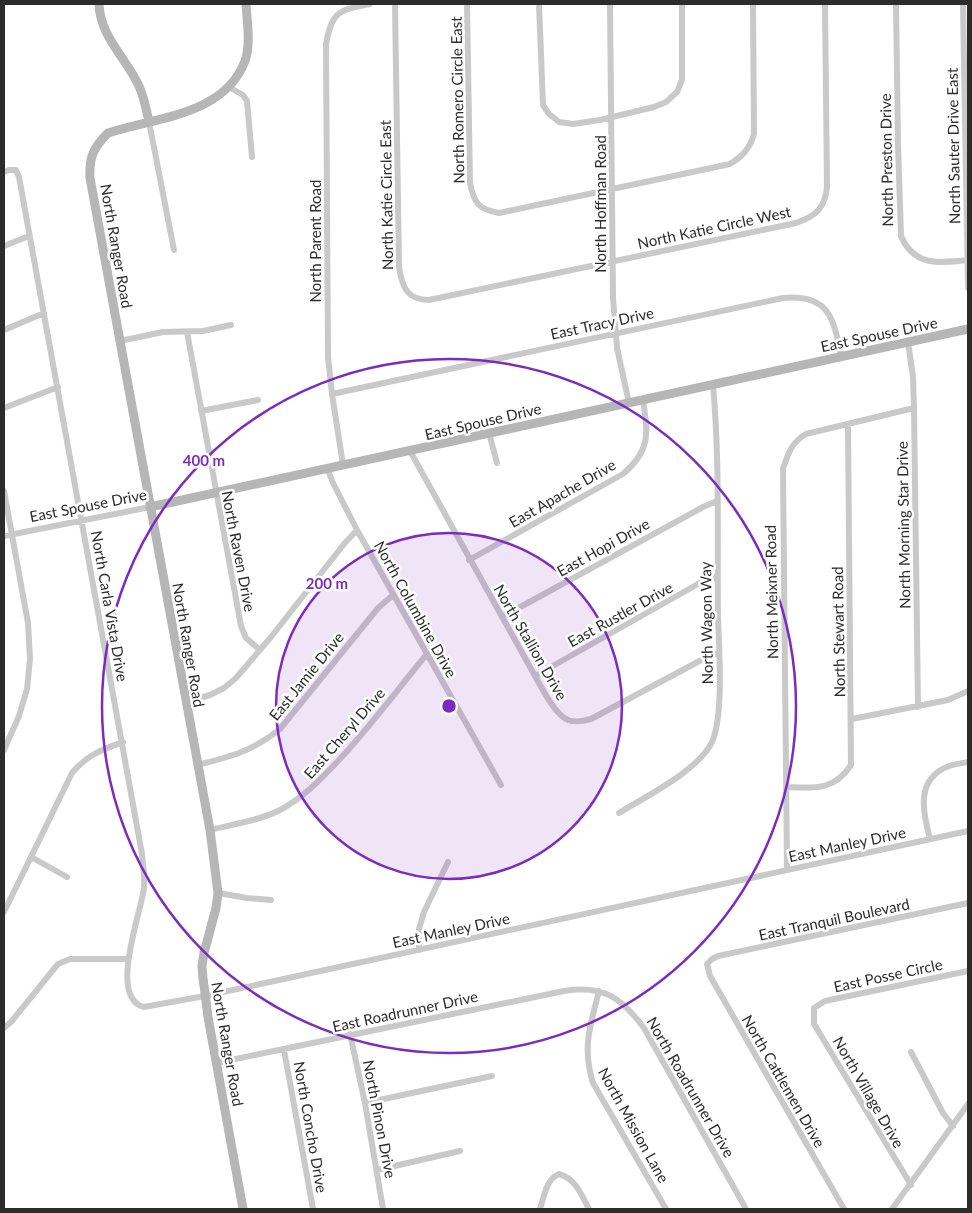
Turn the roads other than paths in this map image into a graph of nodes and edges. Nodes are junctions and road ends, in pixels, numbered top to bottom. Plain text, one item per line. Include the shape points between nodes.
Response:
1 (99, 4) edge
2 (246, 4) edge
3 (370, 4) edge
4 (395, 4) edge
5 (467, 4) edge
6 (540, 4) edge
7 (610, 4) edge
8 (682, 4) edge
9 (753, 4) edge
10 (825, 4) edge
11 (896, 4) edge
12 (963, 4) edge
13 (229, 87) junction
14 (612, 116) junction
15 (149, 122) junction
16 (252, 157) dead end
17 (4, 172) edge
18 (612, 189) junction
19 (29, 236) junction
20 (4, 246) edge
21 (174, 250) dead end
22 (968, 260) edge
23 (614, 262) junction
24 (968, 288) edge
25 (44, 312) junction
26 (231, 325) dead end
27 (968, 329) edge
28 (4, 330) edge
29 (186, 332) junction
30 (615, 333) junction
31 (120, 341) junction
32 (908, 342) junction
33 (841, 357) junction
34 (713, 385) junction
35 (58, 386) junction
36 (332, 394) junction
37 (258, 400) dead end
38 (643, 400) junction
39 (629, 403) junction
40 (4, 408) edge
41 (914, 408) junction
42 (201, 411) junction
43 (848, 425) junction
44 (489, 433) junction
45 (410, 451) junction
46 (497, 463) dead end
47 (343, 465) junction
48 (327, 468) junction
49 (4, 491) edge
50 (215, 492) junction
51 (717, 501) junction
52 (150, 507) junction
53 (82, 521) junction
54 (357, 530) junction
55 (11, 534) junction
56 (4, 536) edge
57 (470, 560) junction
58 (718, 576) junction
59 (393, 595) junction
60 (502, 617) junction
61 (260, 650) junction
62 (719, 653) junction
63 (427, 654) junction
64 (535, 676) junction
65 (968, 691) edge
66 (186, 702) junction
67 (918, 707) junction
68 (852, 719) junction
69 (122, 742) junction
70 (4, 750) edge
71 (968, 762) edge
72 (197, 765) junction
73 (501, 785) dead end
74 (787, 787) junction
75 (619, 813) dead end
76 (210, 830) junction
77 (968, 831) edge
78 (930, 840) junction
79 (30, 857) junction
80 (448, 862) dead end
81 (787, 870) junction
82 (67, 877) dead end
83 (218, 893) junction
84 (271, 900) dead end
85 (968, 903) edge
86 (4, 912) edge
87 (419, 950) junction
88 (127, 959) junction
89 (707, 964) joint
90 (968, 971) edge
91 (599, 991) junction
92 (205, 996) junction
93 (814, 1008) joint
94 (4, 1028) edge
95 (350, 1034) junction
96 (284, 1050) junction
97 (911, 1052) dead end
98 (216, 1063) junction
99 (492, 1076) dead end
100 (365, 1103) junction
101 (968, 1104) edge
102 (952, 1126) junction
103 (460, 1150) dead end
104 (377, 1170) junction
105 (910, 1185) junction
106 (243, 1209) edge
107 (313, 1209) edge
108 (383, 1209) edge
109 (540, 1209) edge
110 (589, 1209) edge
111 (666, 1209) edge
112 (746, 1209) edge
113 (844, 1209) edge
114 (892, 1209) edge

1 - 15 street via 106,32 138,83
2 - 13 street via 245,60
3 - 36 street, North Parent Road via 340,11 328,31 326,44 328,357
4 - 23 street, North Katie Circle East via 399,267 406,291 420,300 439,300
5 - 18 street, North Romero Circle East via 470,183 479,206 487,211 505,212
6 - 14 street via 543,105 559,122 573,124
7 - 14 street, North Hoffman Road
8 - 14 street via 682,80 676,92 666,102 654,107
9 - 18 street via 754,134 747,150 730,164
10 - 23 street, North Katie Circle West via 827,187 822,207 796,223
11 - 22 street, North Preston Drive via 901,236 915,255 930,262
12 - 22 street, North Sauter Drive East
13 - 15 street, North Ranger Road via 199,107
13 - 16 street via 247,101
14 - 18 street, North Hoffman Road
15 - 21 street
15 - 31 street, North Ranger Road via 108,133 92,152 89,164
17 - 19 street, North Carla Vista Drive via 16,170 19,177
18 - 23 street, North Hoffman Road
19 - 20 street
19 - 25 street, North Carla Vista Drive
22 - 24 street, North Sauter Drive East
23 - 30 street, North Hoffman Road
25 - 28 street
25 - 35 street, North Carla Vista Drive
26 - 29 street
27 - 32 street, East Spouse Drive
29 - 31 street via 163,332
29 - 42 street, North Raven Drive
30 - 33 street, East Tracy Drive via 800,296 812,299 830,317
30 - 36 street, East Tracy Drive
30 - 39 street, North Hoffman Road
31 - 52 street, North Ranger Road
32 - 33 street, East Spouse Drive
32 - 41 street, North Morning Star Drive
33 - 34 street, East Spouse Drive
34 - 38 street, East Spouse Drive
34 - 51 street, North Wagon Way
35 - 40 street
35 - 53 street, North Carla Vista Drive
36 - 47 street, North Parent Road
37 - 42 street
38 - 39 street, East Spouse Drive
38 - 57 street, East Apache Drive via 646,440 634,465
39 - 44 street, East Spouse Drive
41 - 43 street, North Meixner Road
41 - 67 street, North Morning Star Drive
42 - 50 street, North Raven Drive
43 - 68 street, North Stewart Road
43 - 74 street, North Meixner Road via 797,439 790,448 783,469
44 - 45 street, East Spouse Drive
44 - 46 street
45 - 47 street, East Spouse Drive
45 - 57 street, North Stallion Drive
47 - 48 street, East Spouse Drive
48 - 50 street, East Spouse Drive
48 - 54 street, North Columbine Drive
49 - 55 street
50 - 52 street, East Spouse Drive
50 - 61 street, North Raven Drive via 241,626 246,638
51 - 58 street, North Wagon Way
51 - 60 street, East Hopi Drive
52 - 53 street, East Spouse Drive
52 - 66 street, North Ranger Road
53 - 55 street, East Spouse Drive
53 - 69 street, North Carla Vista Drive
54 - 59 street, North Columbine Drive
54 - 61 street
55 - 56 street, East Spouse Drive
55 - 70 street via 28,623 30,658 27,689
57 - 60 street, North Stallion Drive
58 - 62 street, North Wagon Way
58 - 64 street, East Rustler Drive via 705,580
59 - 63 street, North Columbine Drive
59 - 72 street, East Jamie Drive via 378,608 280,730 244,752
60 - 64 street, North Stallion Drive
61 - 66 street via 224,688
62 - 64 street, North Stallion Drive via 592,720 578,722 567,720 556,711
62 - 75 street, North Wagon Way via 719,693 712,742 684,772
63 - 73 street, North Columbine Drive
63 - 76 street, East Cheryl Drive via 362,736 314,787 278,811
65 - 67 street
66 - 72 street, North Ranger Road
67 - 68 street
68 - 74 street, North Stewart Road via 851,765 844,775 826,786
69 - 79 street via 97,751 72,773
69 - 88 street, North Carla Vista Drive via 144,876 141,905
71 - 78 street via 949,766 933,775 925,786 923,802
72 - 76 street, North Ranger Road
74 - 81 street, North Meixner Road
76 - 83 street, North Ranger Road
77 - 78 street, East Manley Drive
78 - 81 street, East Manley Drive
79 - 82 street
79 - 86 street
80 - 87 street via 424,912 419,929
81 - 87 street, East Manley Drive
83 - 84 street
83 - 92 street, North Ranger Road via 202,966
85 - 89 street, East Tranquil Boulevard via 718,956
87 - 92 street, East Manley Drive
88 - 92 street, East Manley Drive via 131,998 139,1006
88 - 94 street via 70,959 58,964
89 - 113 street, North Cattlemen Drive via 710,976
90 - 93 street, East Posse Circle via 825,1001
91 - 95 street, East Roadrunner Drive via 582,988 564,991
91 - 111 street, North Mission Lane via 587,1043 593,1083
91 - 112 street, North Roadrunner Drive via 627,1007 644,1028
92 - 98 street, North Ranger Road
93 - 105 street, North Village Drive via 814,1024
95 - 96 street, East Roadrunner Drive
95 - 100 street, North Pinon Drive
96 - 98 street, East Roadrunner Drive
96 - 107 street, North Concho Drive
97 - 102 street
98 - 106 street, North Ranger Road
99 - 100 street
100 - 104 street, North Pinon Drive
101 - 102 street
102 - 105 street
103 - 104 street
104 - 108 street, North Pinon Drive
105 - 114 street
109 - 110 street via 549,1182 559,1174 574,1182

